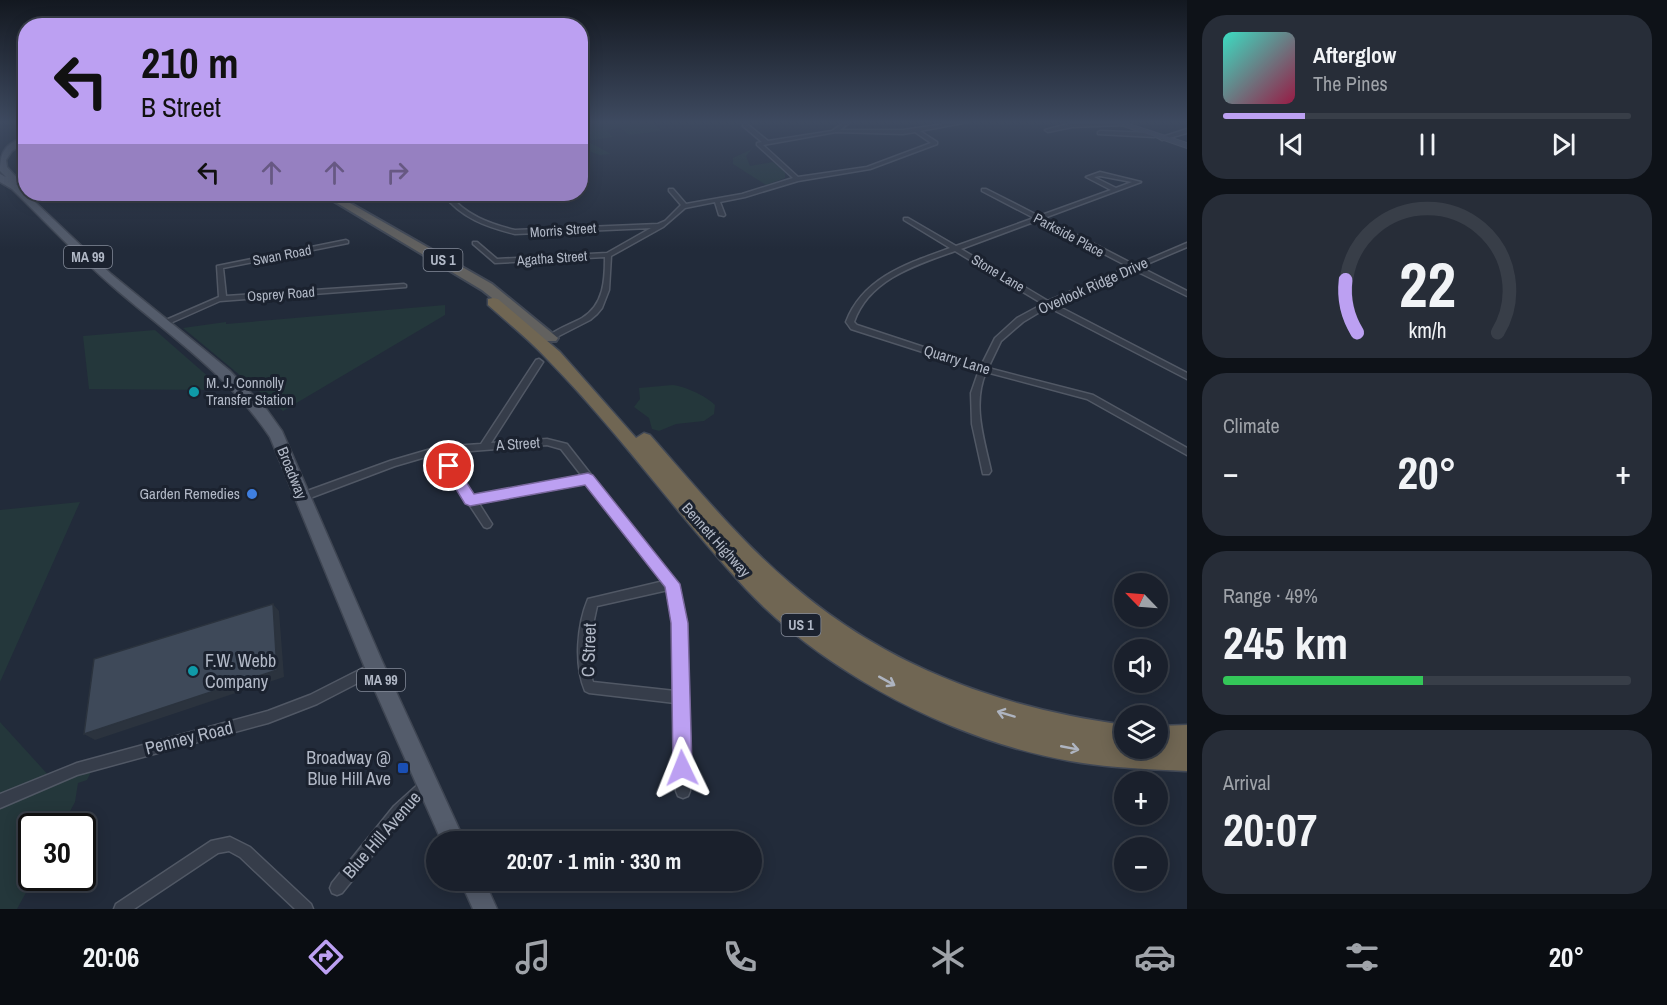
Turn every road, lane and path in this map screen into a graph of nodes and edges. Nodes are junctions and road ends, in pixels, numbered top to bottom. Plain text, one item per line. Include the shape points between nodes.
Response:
1 (2, 164) edge
2 (781, 164) edge
3 (878, 164) edge
4 (0, 177) edge
5 (797, 179) junction
6 (15, 187) junction
7 (18, 190) edge
8 (671, 190) dead end
9 (984, 190) dead end
10 (1116, 190) junction
11 (717, 200) junction
12 (30, 201) edge
13 (326, 201) edge
14 (339, 201) edge
15 (452, 201) edge
16 (685, 206) junction
17 (722, 215) dead end
18 (1038, 218) junction
19 (906, 219) dead end
20 (661, 226) junction
21 (346, 242) dead end
22 (475, 243) dead end
23 (1187, 245) edge
24 (955, 248) junction
25 (608, 255) junction
26 (1132, 268) junction
27 (404, 286) dead end
28 (1187, 294) edge
29 (223, 298) junction
30 (493, 302) joint
31 (1048, 304) junction
32 (163, 323) junction
33 (551, 338) junction
34 (539, 362) dead end
35 (983, 369) junction
36 (1187, 376) edge
37 (484, 446) junction
38 (438, 450) junction
39 (1187, 452) edge
40 (986, 471) dead end
41 (588, 479) junction
42 (303, 497) junction
43 (470, 500) junction
44 (487, 524) dead end
45 (672, 584) junction
46 (375, 668) junction
47 (680, 698) junction
48 (1114, 735) edge
49 (1187, 737) edge
50 (1168, 738) edge
51 (1187, 758) edge
52 (429, 784) junction
53 (683, 791) dead end
54 (0, 801) edge
55 (449, 831) edge
56 (337, 888) dead end
57 (477, 891) edge
58 (121, 909) edge
59 (306, 909) edge
60 (485, 909) edge

1 - 6 main road, Broadway / MA 99 via 16,182
2 - 5 street
3 - 5 street
4 - 6 main road, Broadway / MA 99
5 - 11 street
6 - 7 main road, Broadway / MA 99
8 - 16 street
9 - 18 street, Parkside Place
10 - 10 street via 1138,182 1110,175 1089,177
10 - 18 street
11 - 16 street
11 - 17 street
12 - 32 main road, Broadway / MA 99 via 118,286
13 - 30 highway, Bennett Highway / US 1
14 - 33 highway, Bennett Highway / US 1 via 479,281
15 - 20 street, Morris Street via 492,225 515,232
16 - 20 street
18 - 24 street
18 - 26 street, Parkside Place
19 - 24 street, Stone Lane
20 - 25 street
21 - 29 street, Swan Road via 219,267
22 - 25 street, Agatha Street via 495,261
23 - 26 street, Overlook Ridge Drive
24 - 31 street, Stone Lane
24 - 35 street, Quarry Lane via 889,276 864,298 850,322 854,327
25 - 33 street via 604,298 596,312
26 - 28 street, Parkside Place
26 - 31 street, Overlook Ridge Drive
27 - 29 street, Osprey Road
29 - 32 street, Osprey Road
30 -> 51 highway, Bennett Highway / US 1 via 554,356 755,584 838,652 923,700 1020,736 1095,753
31 - 35 street, Overlook Ridge Drive via 1020,320 998,340
31 - 36 street, Stone Lane
32 - 42 main road, Broadway / MA 99 via 259,409 277,435
48 -> 33 highway, Bennett Highway / US 1 via 1058,727 986,708 895,668 835,632 756,564
34 - 37 street
35 - 39 street, Quarry Lane via 1090,397
35 - 40 street, Overlook Ridge Drive via 975,393 975,412
37 - 38 street
37 - 41 street, A Street via 559,443
38 - 42 street
38 - 43 street
41 - 43 street
41 - 45 street, A Street
42 - 46 main road, Broadway / MA 99
43 - 44 street
45 - 47 street, A Street via 679,623
45 - 47 street, C Street via 592,602 586,629 584,678 589,687
46 - 52 main road, Broadway / MA 99
46 - 54 street, Penney Road via 268,717 77,770
47 - 53 street, A Street
49 - 50 highway
52 - 55 main road, Broadway / MA 99
52 - 56 street, Blue Hill Avenue via 399,811
57 - 60 main road
58 - 59 street via 216,846 230,844 244,852

